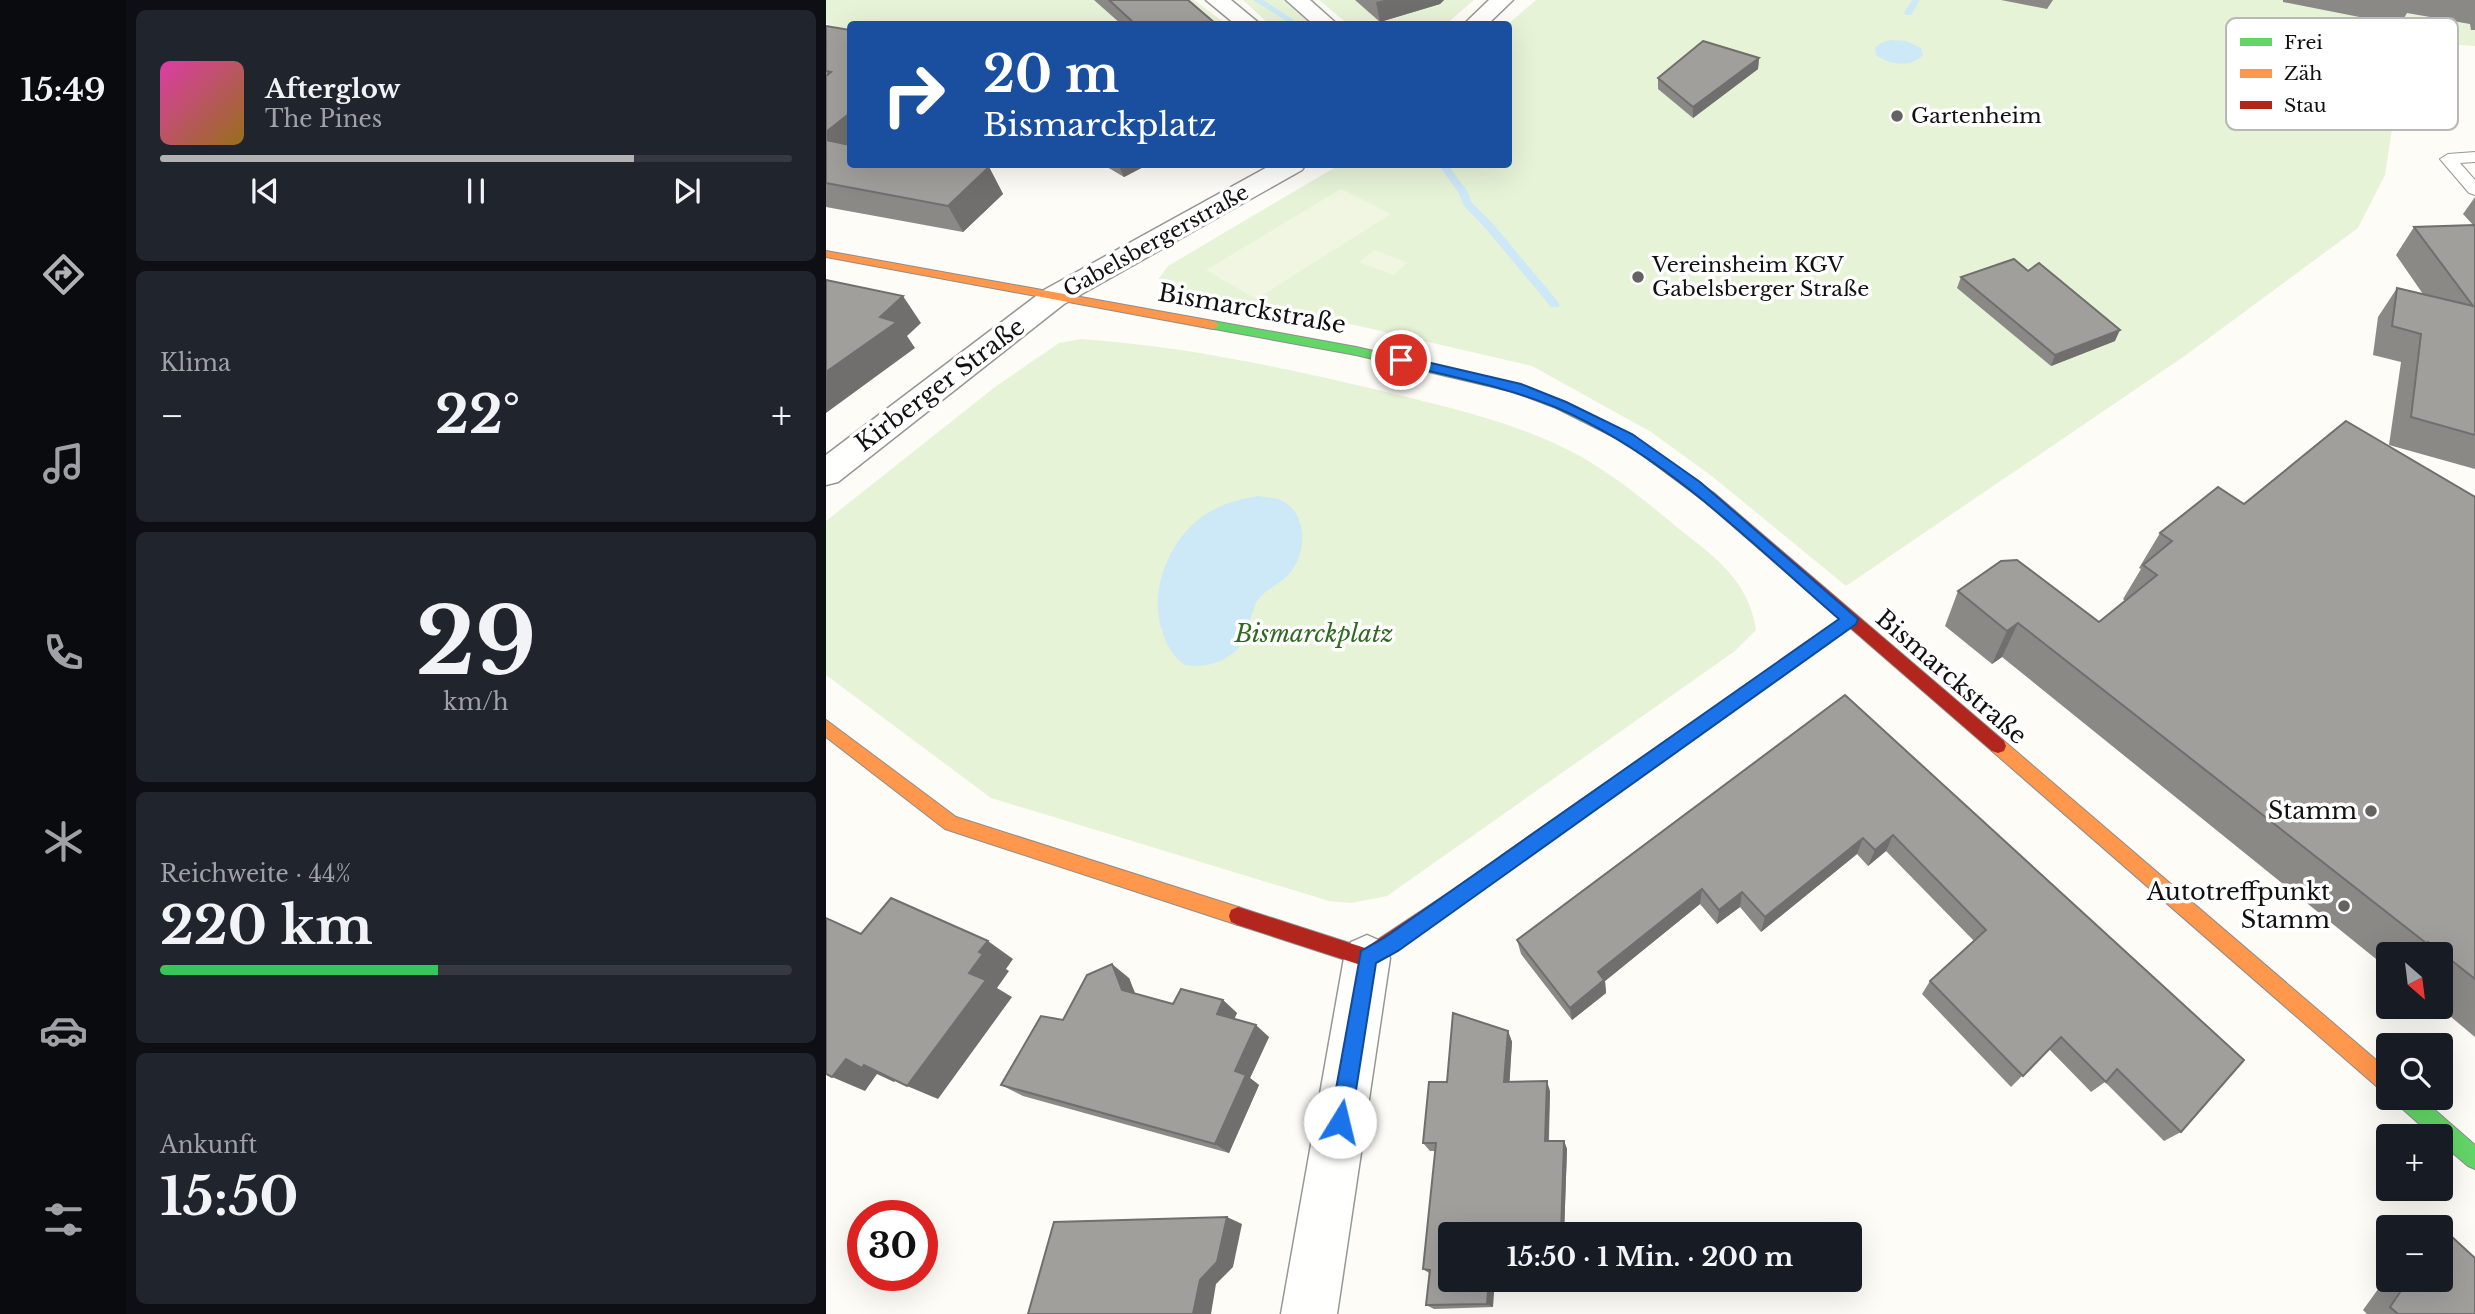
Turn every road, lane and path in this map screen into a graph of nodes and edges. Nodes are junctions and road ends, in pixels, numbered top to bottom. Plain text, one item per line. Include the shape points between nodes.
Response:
1 (1217, 0) edge
2 (1297, 0) edge
3 (1502, 0) edge
4 (1245, 21) edge
5 (1322, 21) edge
6 (1478, 21) edge
7 (2475, 157) edge
8 (1286, 168) edge
9 (2475, 190) edge
10 (826, 254) edge
11 (1054, 297) junction
12 (826, 473) edge
13 (1850, 619) junction
14 (826, 727) edge
15 (1367, 958) junction
16 (2376, 1073) edge
17 (2419, 1110) edge
18 (2475, 1159) edge
19 (1309, 1314) edge

1 - 4 street
2 - 5 street
3 - 6 street
7 - 9 lane via 2448,159
8 - 11 street, Gabelsbergerstraße
10 - 11 main road, Bismarckstraße
11 - 12 street, Kirberger Straße
11 - 13 main road, Bismarckstraße via 1401,360 1517,388 1561,405 1627,437 1682,474
13 - 15 main road
13 - 16 main road, Bismarckstraße
14 - 15 main road via 951,823
15 - 19 street
17 - 18 main road

